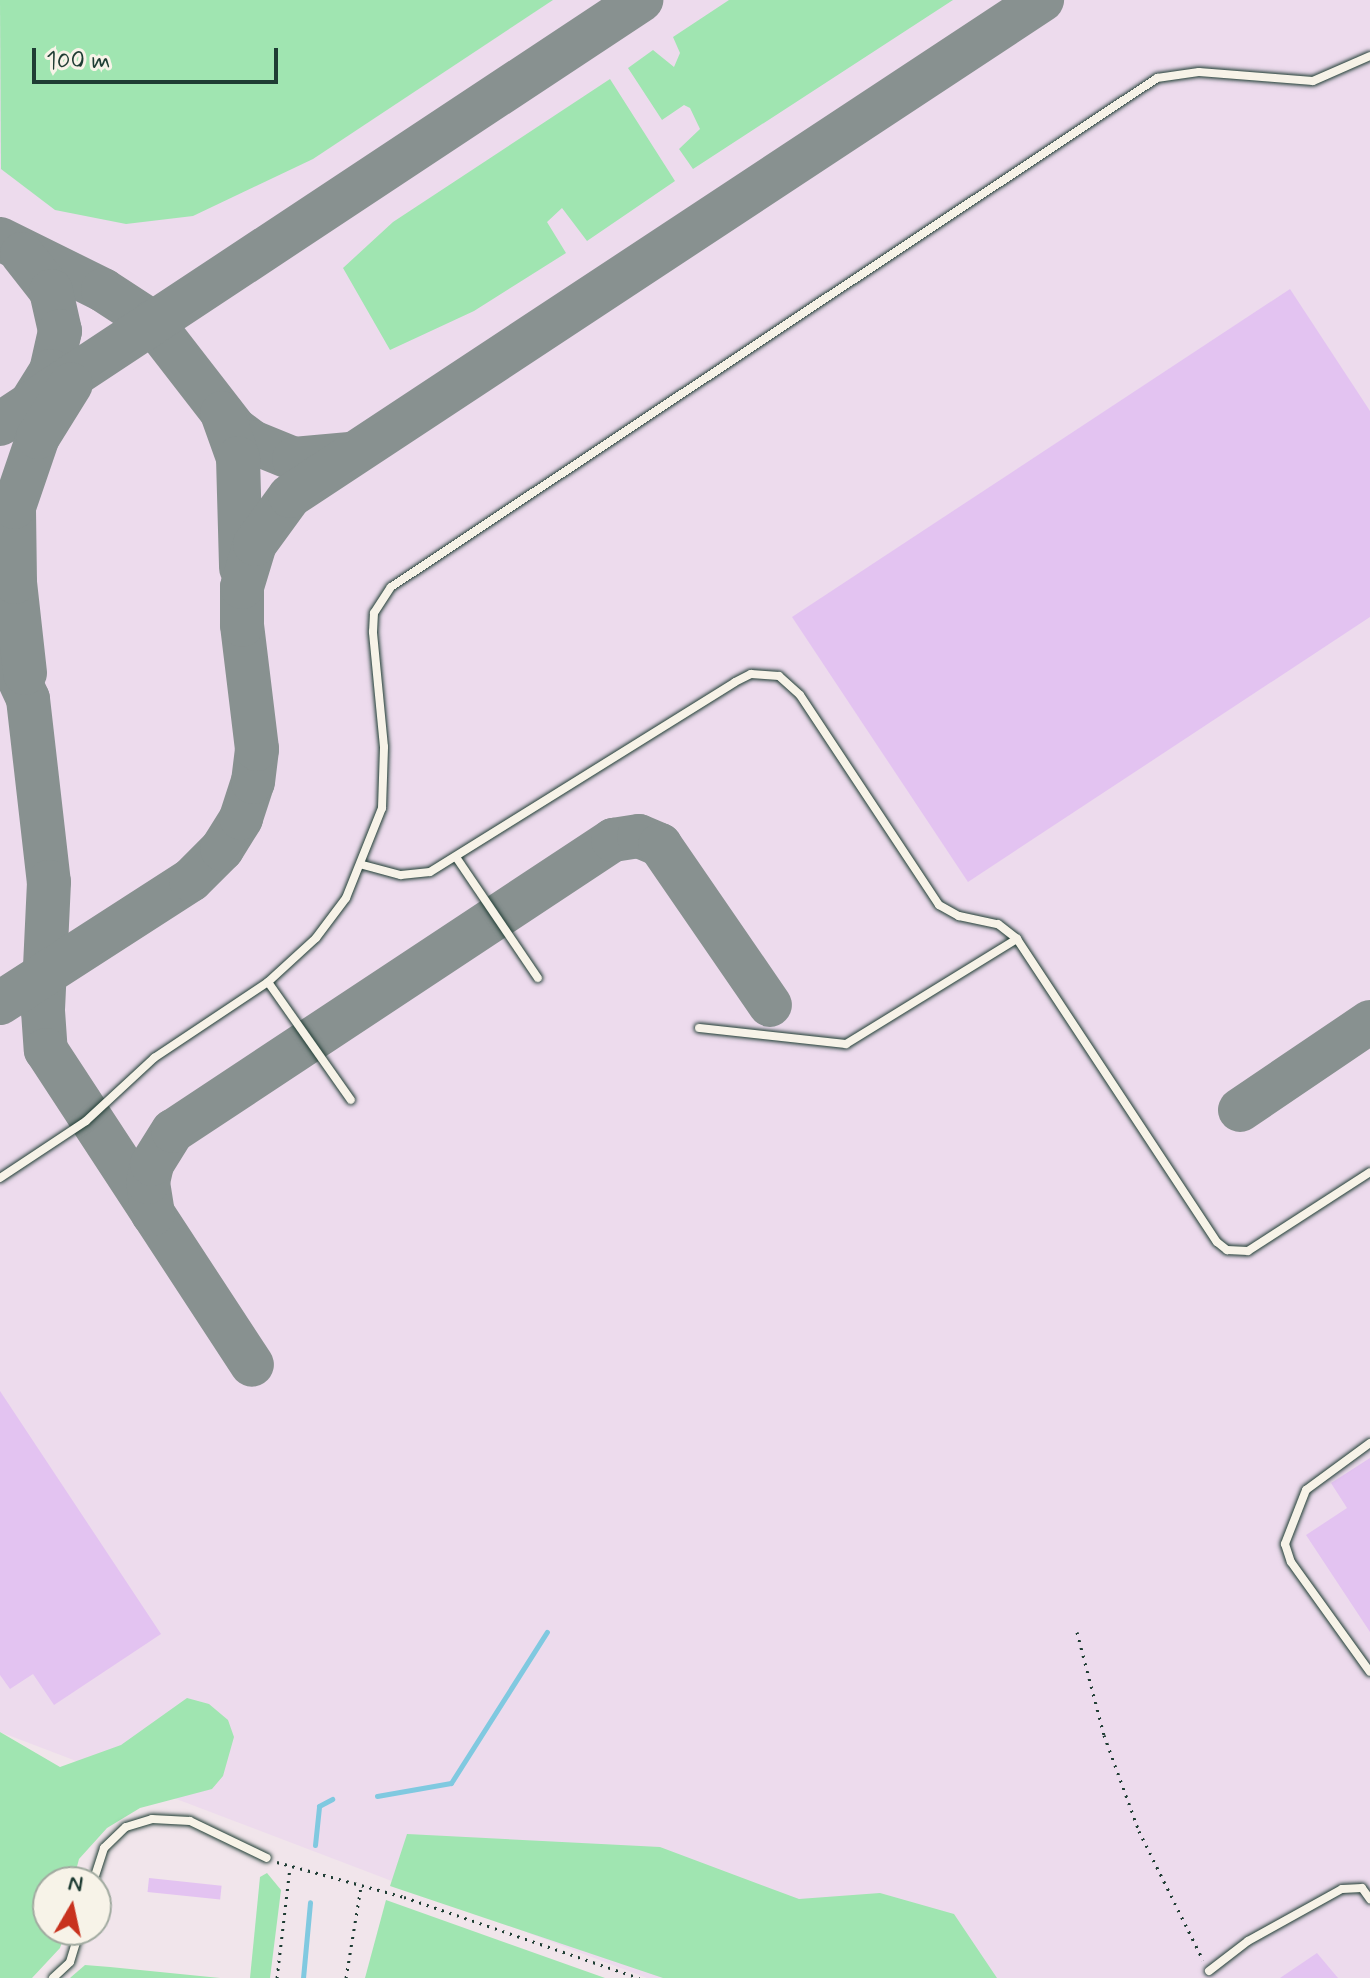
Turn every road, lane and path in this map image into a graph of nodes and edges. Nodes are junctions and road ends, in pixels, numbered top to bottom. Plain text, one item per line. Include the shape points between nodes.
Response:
1 (1370, 56) edge
2 (456, 857) junction
3 (363, 865) junction
4 (1017, 939) junction
5 (538, 978) dead end
6 (268, 982) junction
7 (699, 1028) dead end
8 (351, 1100) dead end
9 (1370, 1172) edge
10 (0, 1178) edge
11 (1370, 1443) edge
12 (1077, 1632) dead end
13 (1370, 1672) edge
14 (267, 1858) joint
15 (98, 1866) edge
16 (290, 1867) junction
17 (361, 1886) junction
18 (1370, 1899) edge
19 (75, 1946) edge
20 (1209, 1971) joint
21 (53, 1978) edge
22 (277, 1978) edge
23 (346, 1978) edge
24 (639, 1978) edge

1 - 3 lane via 1313,81 1199,72 1157,78 391,587 374,613 385,780 382,808
2 - 3 lane via 415,875
2 - 4 lane via 573,779 612,762 735,682 763,673 788,681 800,695 939,905 959,916 998,924
2 - 5 lane
3 - 6 lane via 334,916
4 - 7 lane via 846,1044
4 - 9 lane via 1227,1250 1248,1251
6 - 8 lane
6 - 10 lane via 154,1058 86,1121
11 - 13 lane via 1306,1490 1285,1544 1291,1562
12 - 20 path via 1104,1735 1139,1831
14 - 15 lane via 190,1821 152,1819 126,1827 104,1848
14 - 16 path
16 - 17 path
16 - 22 path
17 - 23 path
17 - 24 path
18 - 20 lane via 1362,1888 1342,1889 1248,1941
19 - 21 lane via 70,1962

